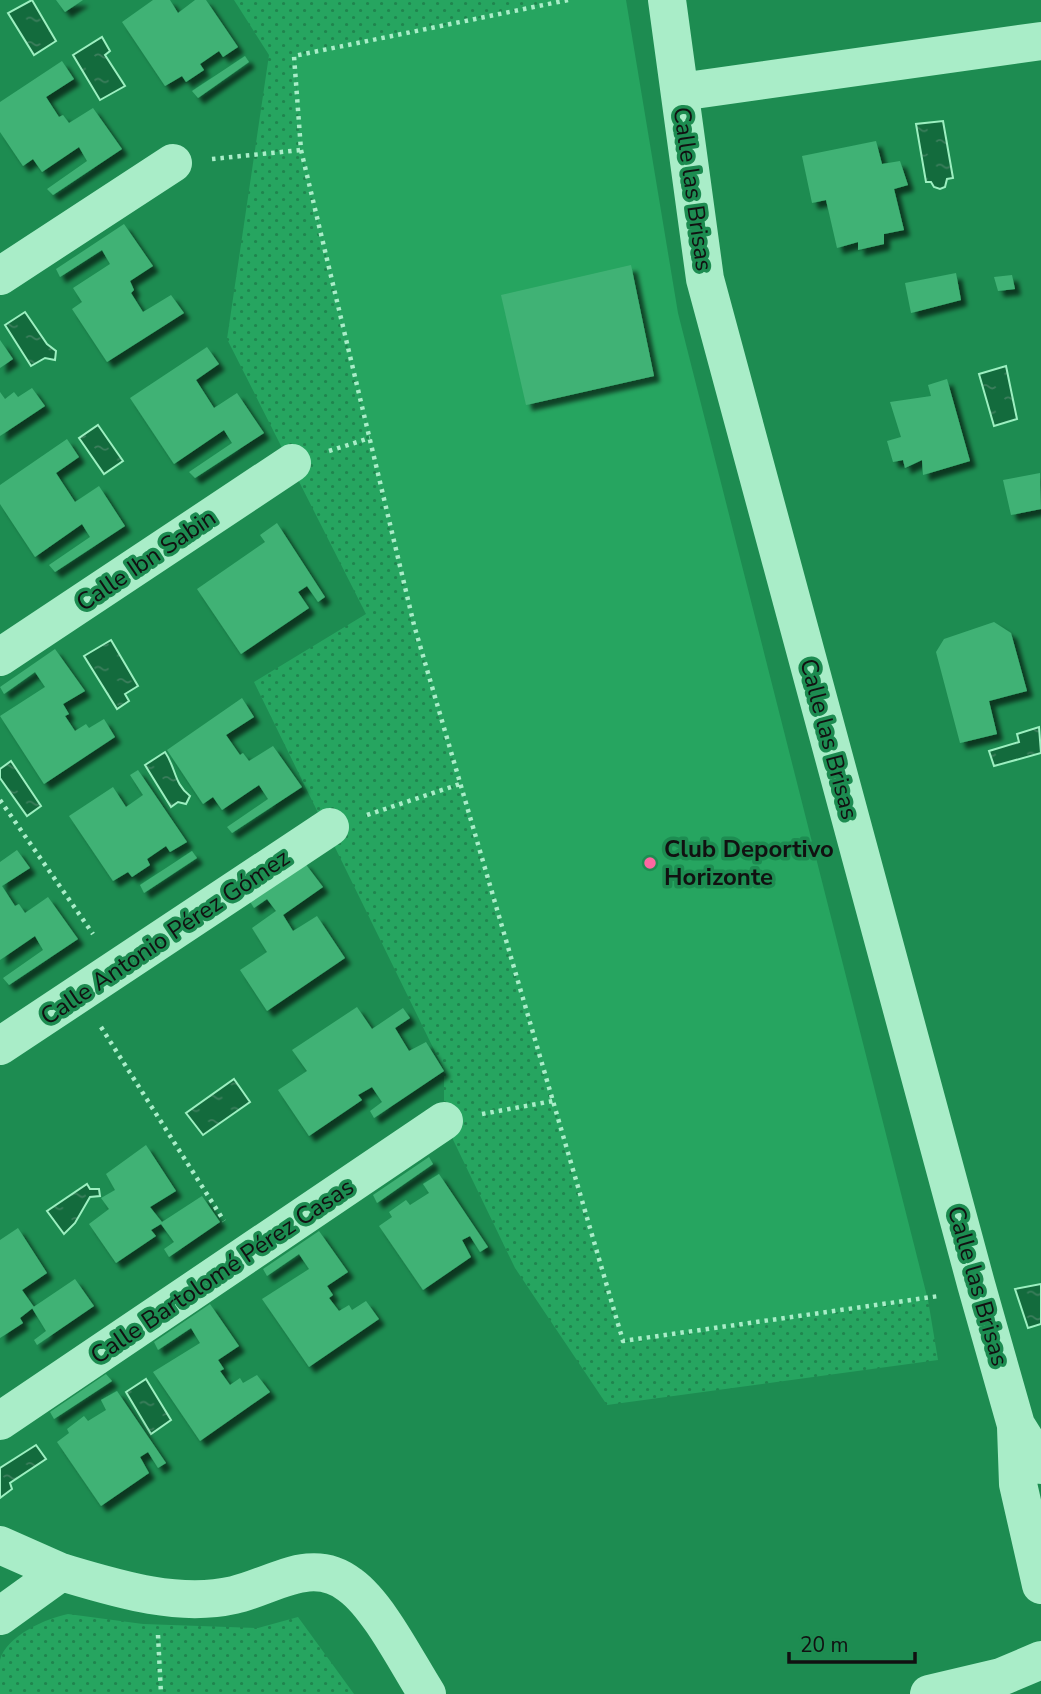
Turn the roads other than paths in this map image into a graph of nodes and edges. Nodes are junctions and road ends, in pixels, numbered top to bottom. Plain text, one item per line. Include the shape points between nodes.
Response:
1 (667, 0) edge
2 (1041, 41) edge
3 (680, 92) junction
4 (173, 163) road end
5 (0, 276) edge
6 (292, 463) dead end
7 (0, 657) edge
8 (330, 827) road end
9 (0, 1046) edge
10 (444, 1121) road end
11 (0, 1421) edge
12 (1016, 1425) junction
13 (1041, 1465) edge
14 (0, 1545) edge
15 (61, 1573) junction
16 (1041, 1585) edge
17 (0, 1616) edge
18 (1041, 1660) edge
19 (427, 1694) edge
20 (929, 1694) edge

1 - 3 street, Calle las Brisas
2 - 3 street
3 - 12 street, Calle las Brisas via 705,279
4 - 5 street
6 - 7 street, Calle Ibn Sabin
8 - 9 street, Calle Antonio Pérez Gómez
10 - 11 street, Calle Bartolomé Pérez Casas
12 - 13 street, Calle las Brisas
12 - 16 street via 1018,1483
14 - 15 street
15 - 17 street
15 - 19 street via 187,1599 234,1595 290,1574 323,1572 358,1593
18 - 20 street

